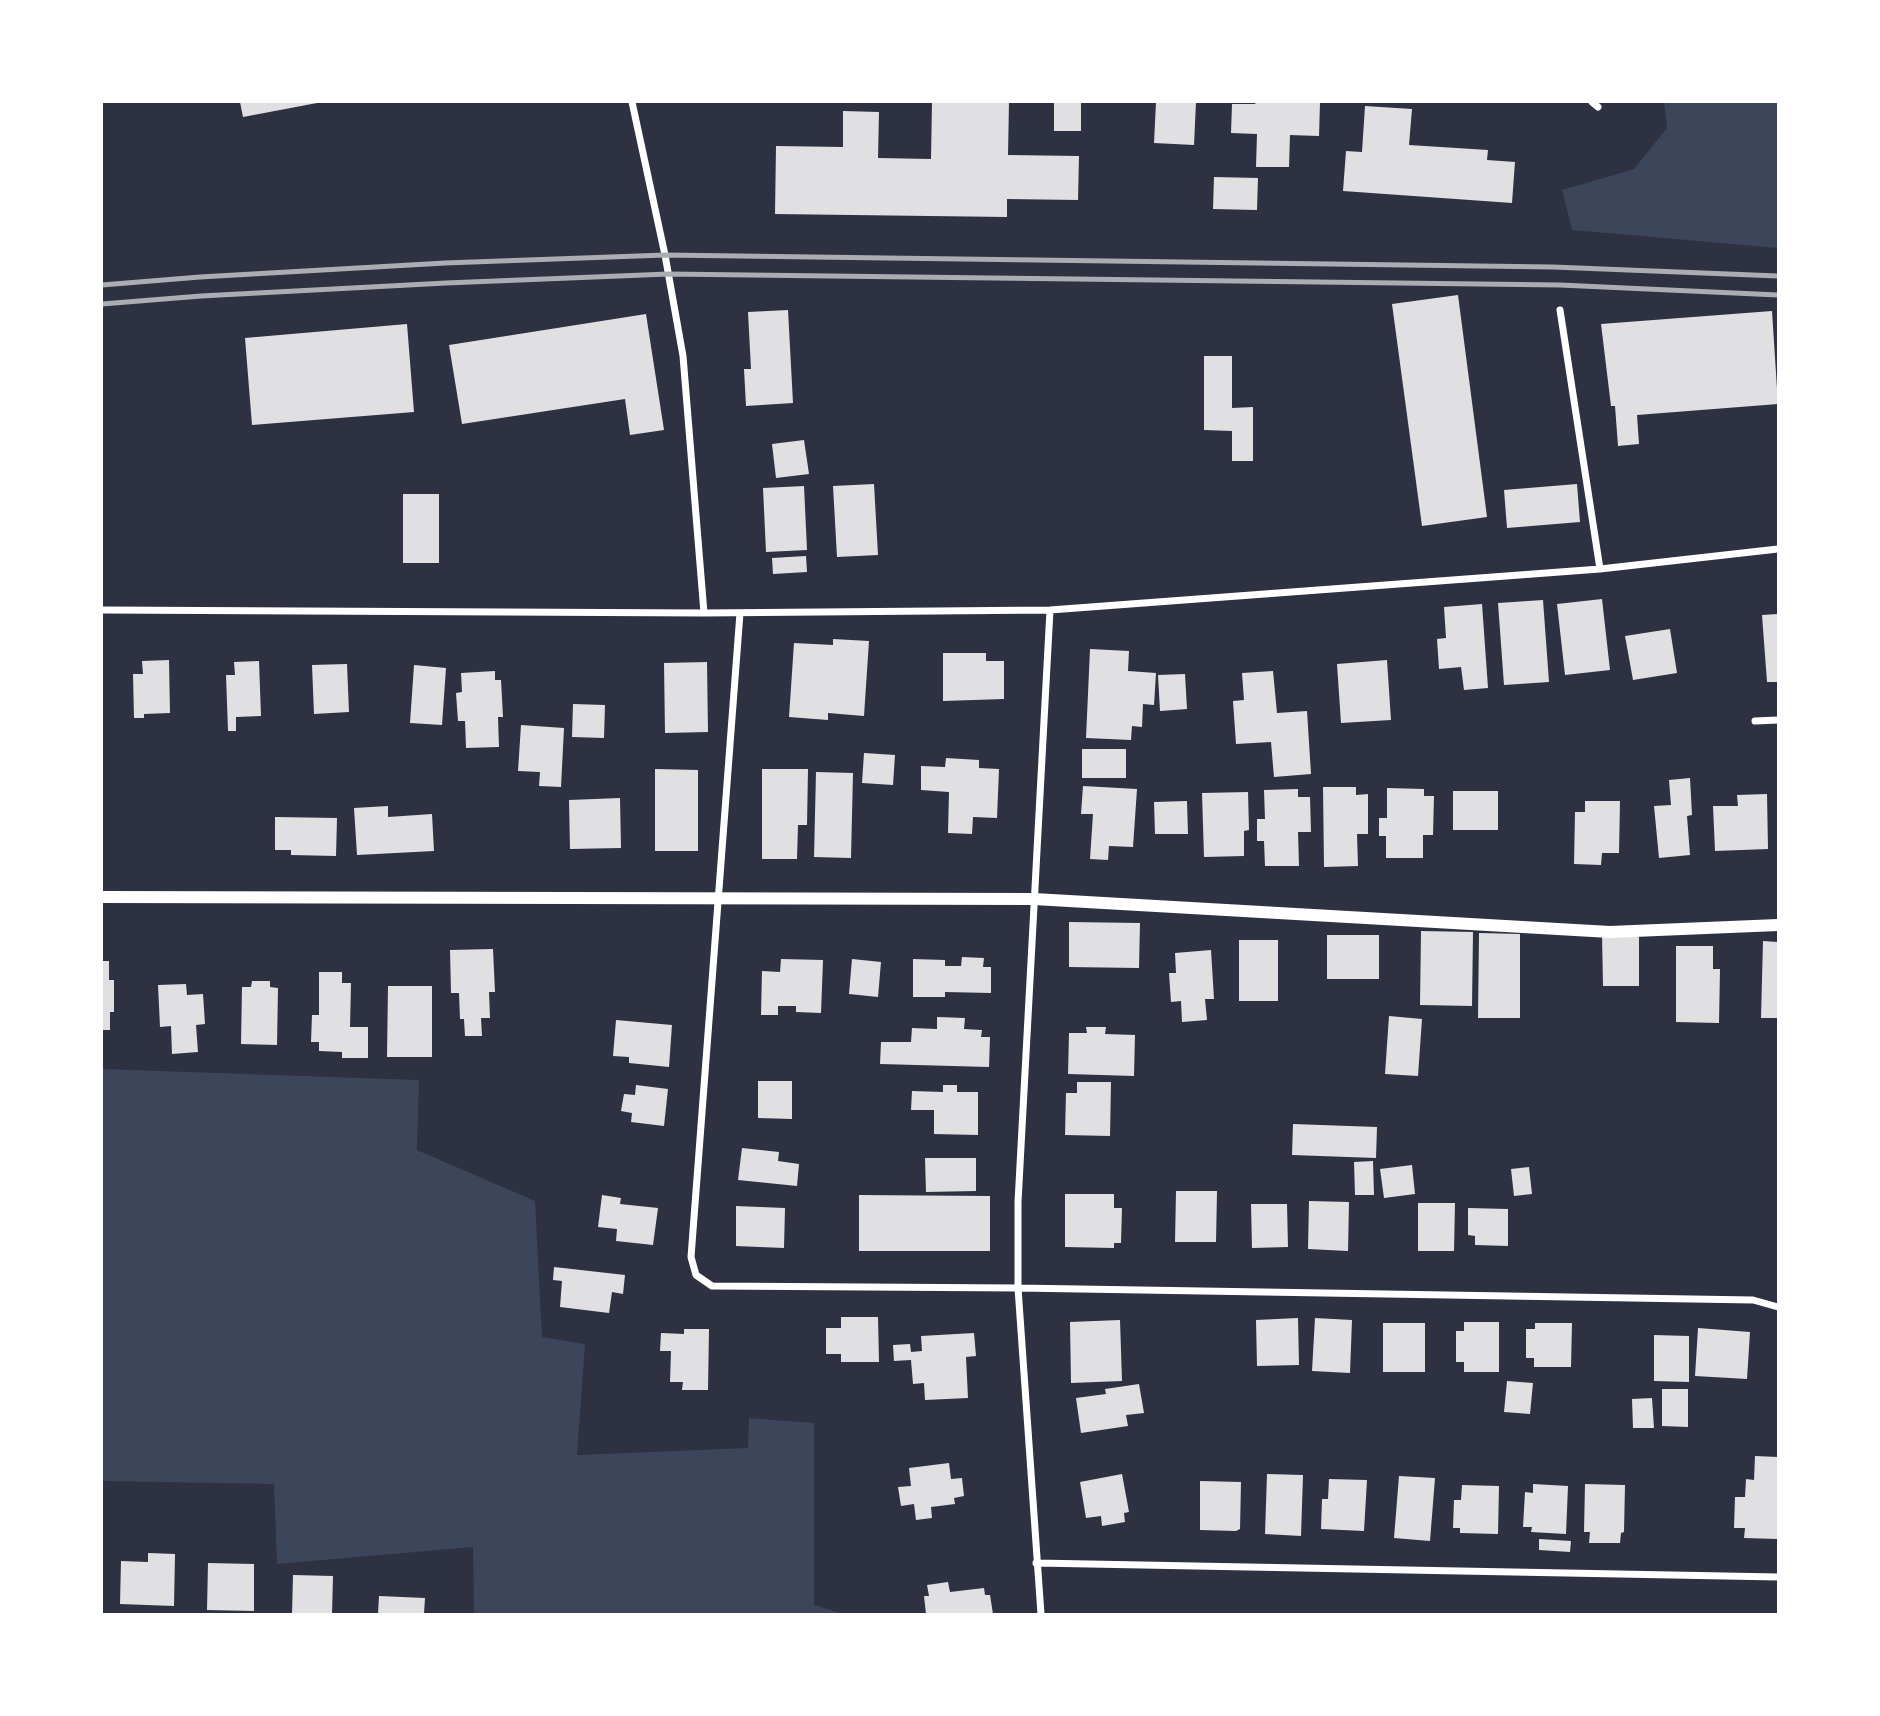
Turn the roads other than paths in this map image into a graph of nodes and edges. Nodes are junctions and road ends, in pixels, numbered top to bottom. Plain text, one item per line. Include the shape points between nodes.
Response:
1 (632, 102) edge
2 (1560, 310) dead end
3 (1779, 549) edge
4 (1600, 569) junction
5 (102, 610) edge
6 (1050, 610) junction
7 (740, 612) junction
8 (704, 613) junction
9 (1779, 720) edge
10 (1755, 721) dead end
11 (102, 897) edge
12 (719, 898) junction
13 (1034, 899) junction
14 (1779, 925) edge
15 (1018, 1288) junction
16 (1779, 1307) edge
17 (1036, 1563) junction
18 (1779, 1577) edge
19 (1041, 1615) edge

1 - 8 street via 682,356
2 - 4 street
3 - 4 street
4 - 6 street
5 - 8 street
6 - 7 street
6 - 13 street
7 - 8 street
7 - 12 street
9 - 10 street
11 - 12 street
12 - 13 street
12 - 15 street via 691,1257 696,1275 712,1286
13 - 14 street via 1610,932
13 - 15 street via 1018,1202
15 - 16 street via 1753,1300
15 - 17 street
17 - 18 street
17 - 19 street

